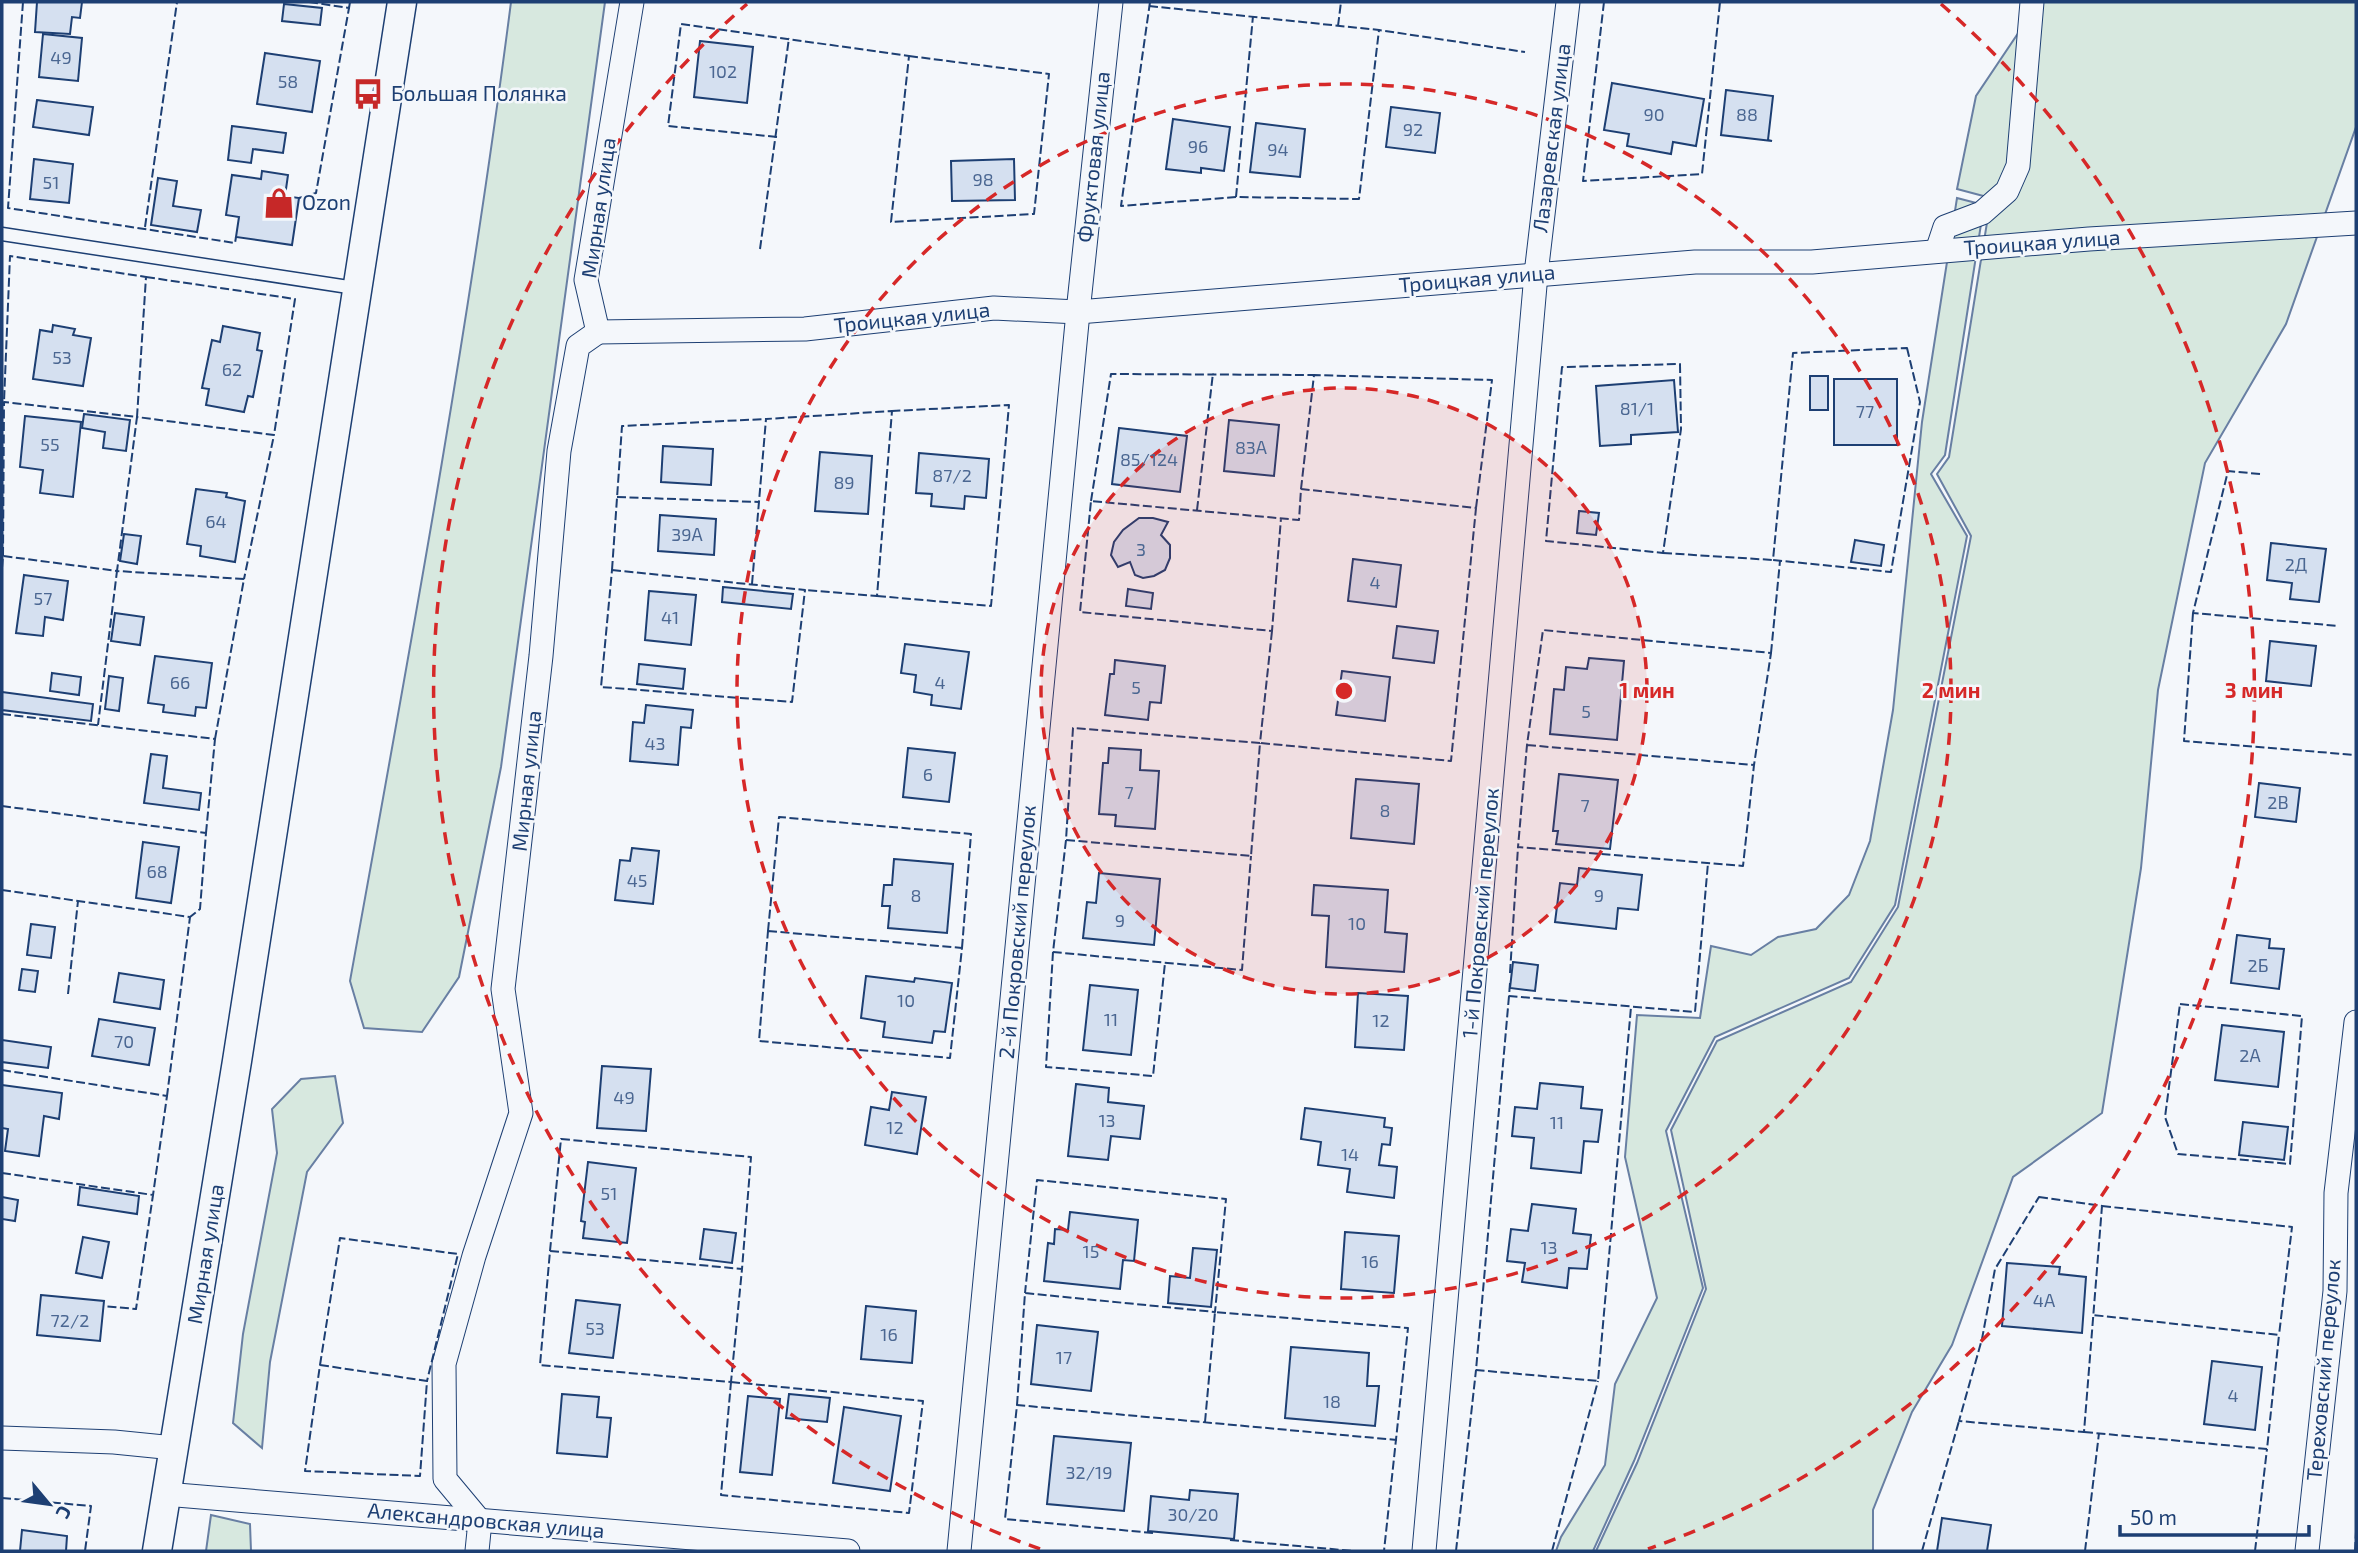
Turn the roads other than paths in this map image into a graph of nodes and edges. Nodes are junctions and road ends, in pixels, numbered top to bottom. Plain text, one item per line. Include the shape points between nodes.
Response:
1 (402, 2) edge
2 (632, 2) edge
3 (1111, 2) edge
4 (1568, 2) edge
5 (2032, 2) edge
6 (2356, 223) edge
7 (2, 234) edge
8 (1937, 251) junction
9 (1536, 274) junction
10 (355, 288) junction
11 (1077, 312) junction
12 (598, 332) junction
13 (2356, 1022) edge
14 (2346, 1193) edge
15 (2, 1438) edge
16 (174, 1448) junction
17 (165, 1494) junction
18 (480, 1521) junction
19 (157, 1551) edge
20 (477, 1551) edge
21 (848, 1551) edge
22 (959, 1551) edge
23 (1424, 1551) edge
24 (2307, 1551) edge

1 - 10 street, Мирная улица
2 - 12 street, Мирная улица via 586,280
3 - 11 street, Фруктовая улица
4 - 9 street, Лазаревская улица
5 - 8 street via 2018,166 2007,191 1982,213 1945,227
6 - 8 street, Троицкая улица
7 - 10 lane
8 - 9 street, Троицкая улица via 1812,262 1695,262
9 - 11 street, Троицкая улица
9 - 23 street, 1-й Покровский переулок
10 - 16 street, Мирная улица
11 - 12 street, Троицкая улица via 994,308 805,329
11 - 22 street, 2-й Покровский переулок
12 - 18 street, Мирная улица via 578,346 559,451 503,989 521,1113 444,1364 445,1479
13 - 14 street, Тереховский переулок
14 - 24 street, Тереховский переулок
15 - 16 street
16 - 17 street, Мирная улица
17 - 18 street, Александровская улица
17 - 19 street, Мирная улица
18 - 20 street
18 - 21 street, Александровская улица

